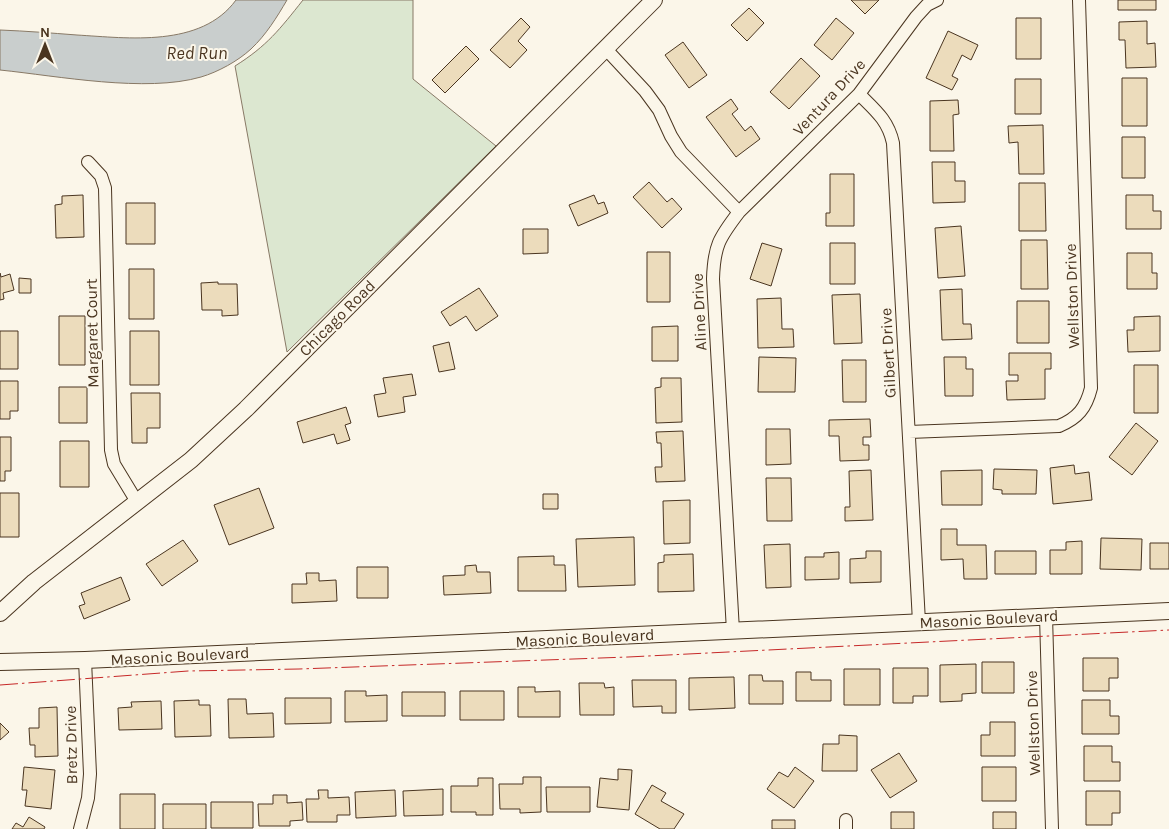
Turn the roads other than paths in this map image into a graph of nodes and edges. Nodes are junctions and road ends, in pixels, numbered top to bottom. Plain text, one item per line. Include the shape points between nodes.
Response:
1 (654, 0) edge
2 (937, 0) edge
3 (1079, 0) edge
4 (606, 48) junction
5 (859, 94) junction
6 (88, 162) dead end
7 (739, 212) junction
8 (909, 432) junction
9 (137, 502) junction
10 (1169, 611) edge
11 (0, 614) edge
12 (1046, 616) junction
13 (919, 622) junction
14 (733, 631) junction
15 (85, 660) junction
16 (0, 662) edge
17 (80, 829) edge
18 (1052, 829) edge

1 - 4 street, Chicago Road
2 - 5 street, Ventura Drive via 916,17
3 - 8 street, Wellston Drive via 1091,388 1088,401 1080,412 1059,426
4 - 7 street via 646,91 681,152
4 - 9 street, Chicago Road via 246,409 191,460
5 - 7 street, Ventura Drive
5 - 8 street, Gilbert Drive via 883,118 893,143
6 - 9 street, Margaret Court via 101,176 105,188 110,450 114,464
7 - 14 street, Aline Drive via 716,246 712,279
8 - 13 street, Gilbert Drive
9 - 11 street, Chicago Road via 34,582
10 - 12 street, Masonic Boulevard
12 - 13 street, Masonic Boulevard
12 - 18 street, Wellston Drive
13 - 14 street, Masonic Boulevard
14 - 15 street, Masonic Boulevard
15 - 16 street, Masonic Boulevard
15 - 17 street, Bretz Drive via 90,774

